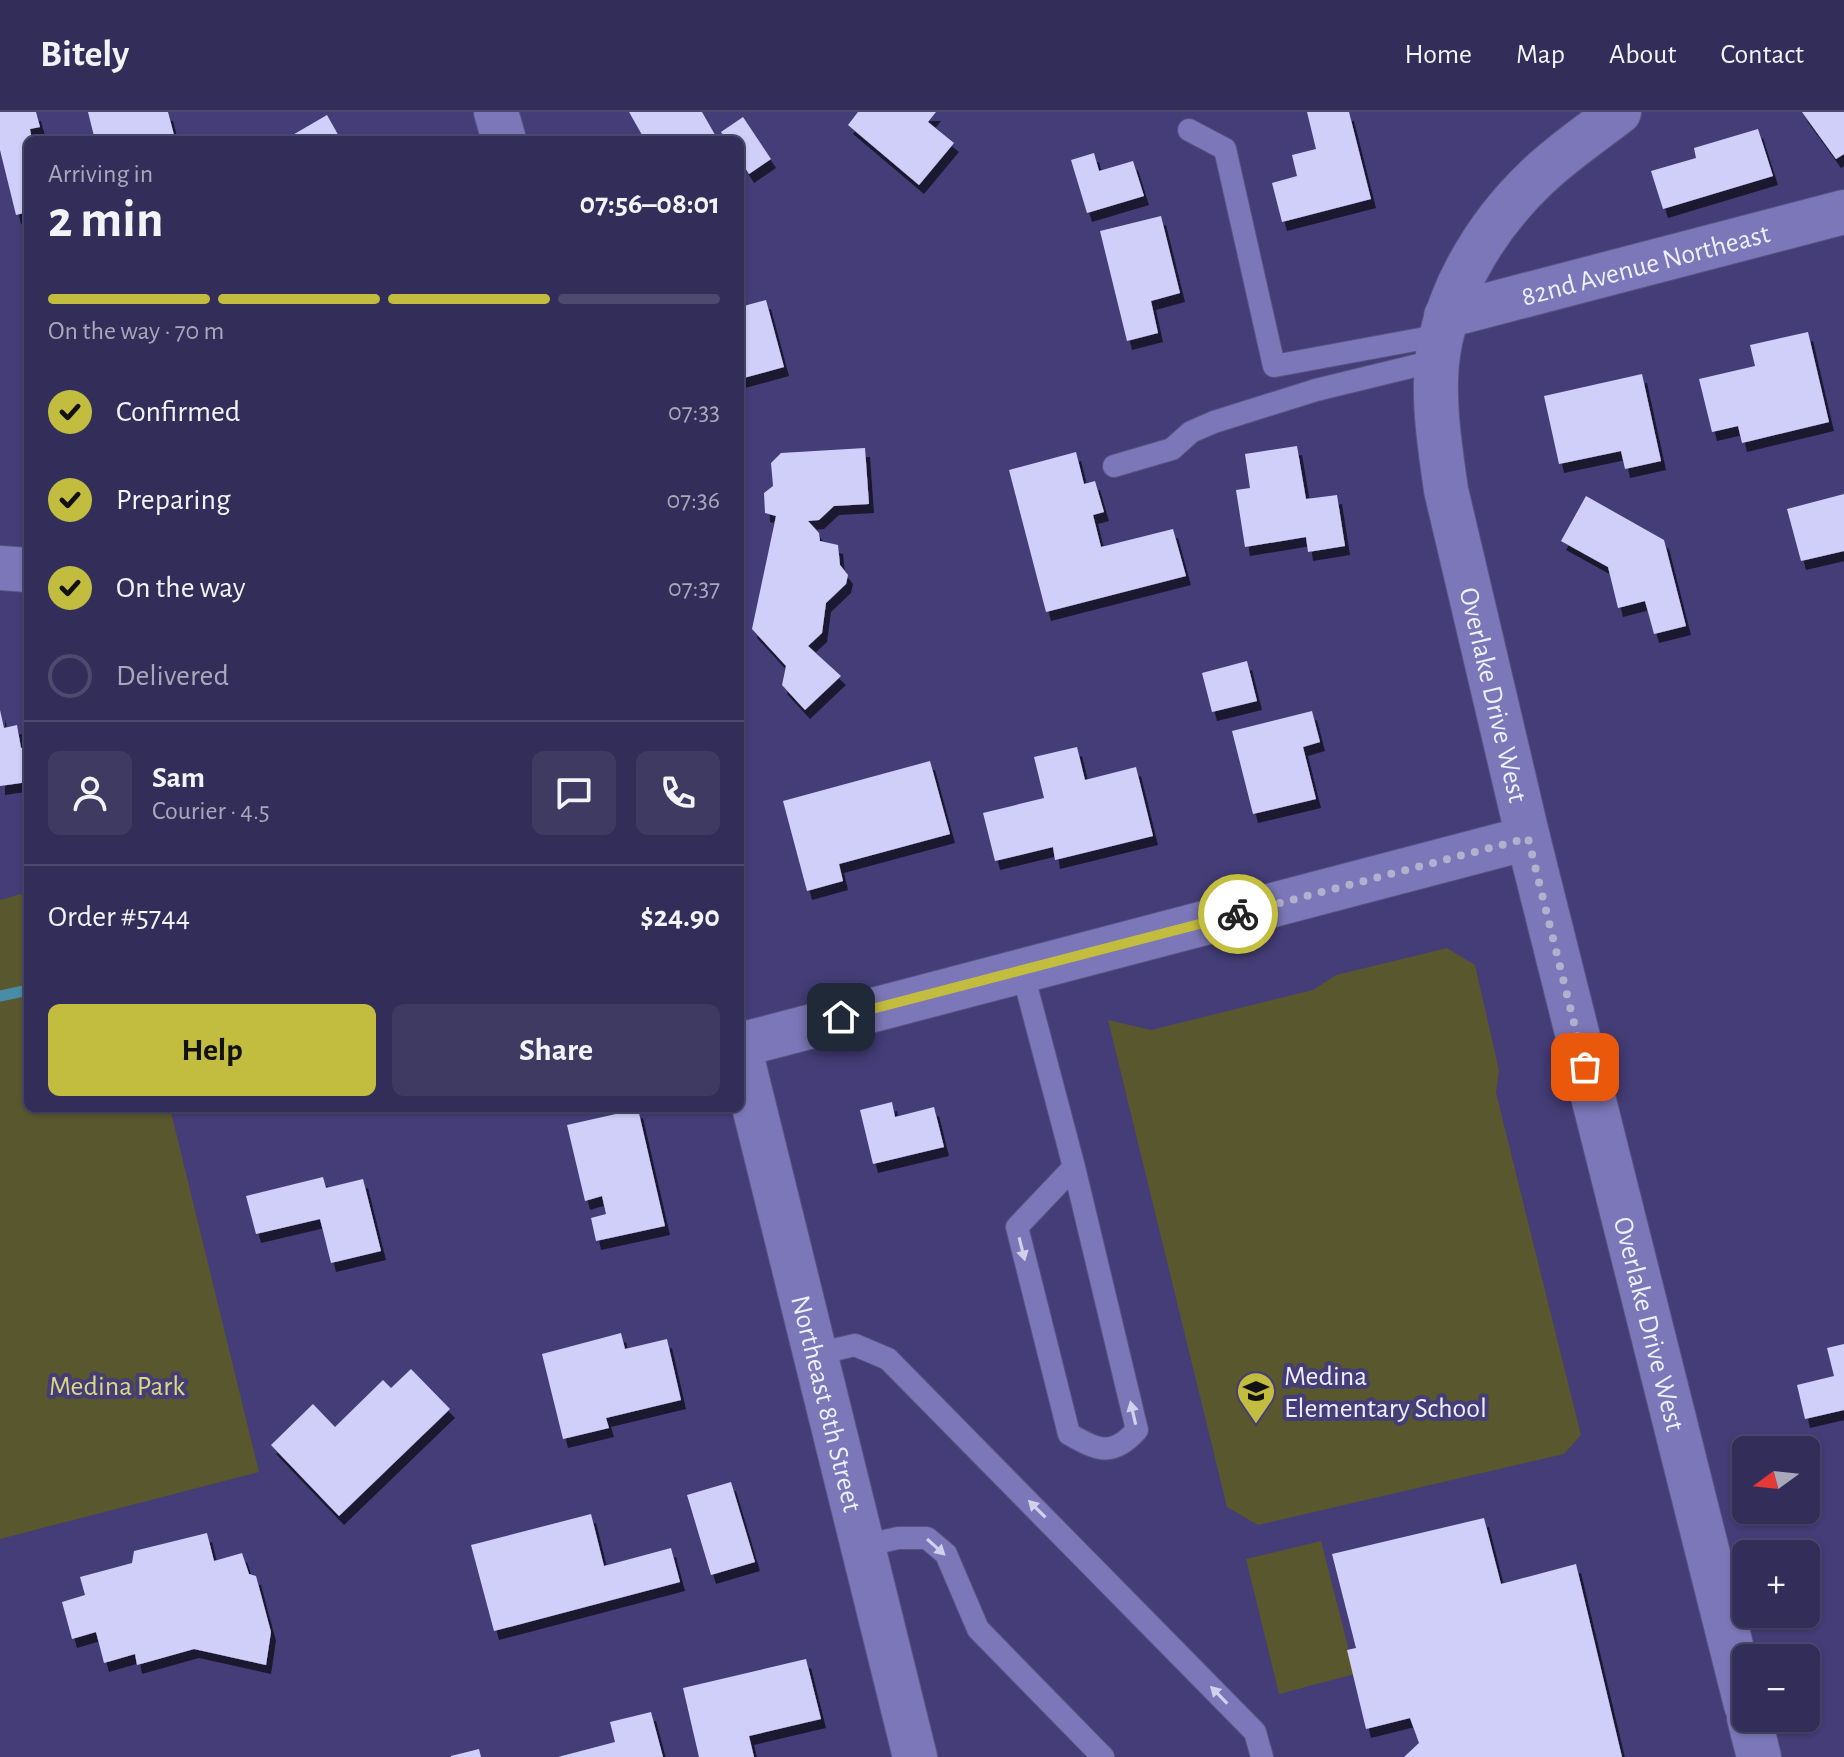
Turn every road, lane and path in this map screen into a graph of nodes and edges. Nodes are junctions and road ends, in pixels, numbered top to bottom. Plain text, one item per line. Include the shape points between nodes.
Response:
1 (496, 112) edge
2 (1619, 112) edge
3 (1189, 130) dead end
4 (503, 136) edge
5 (1844, 212) edge
6 (1442, 337) junction
7 (1114, 466) dead end
8 (0, 568) edge
9 (24, 570) edge
10 (1528, 838) junction
11 (1022, 970) junction
12 (744, 1047) edge
13 (744, 1064) edge
14 (1074, 1167) junction
15 (816, 1354) junction
16 (863, 1546) junction
17 (1732, 1649) edge
18 (1753, 1732) edge
19 (915, 1757) edge
20 (1103, 1757) edge
21 (1262, 1757) edge
22 (1759, 1757) edge

1 - 4 street
2 - 6 street, Overlake Drive West via 1537,177 1493,228
3 - 6 lane via 1225,149 1274,366
5 - 6 street, 82nd Avenue Northeast
6 - 7 lane via 1316,390 1214,422 1191,432 1172,449
6 - 10 street, Overlake Drive West via 1435,378 1446,490
8 - 9 street
10 - 11 street
10 - 17 street, Overlake Drive West
11 - 12 street
11 - 14 lane
13 - 15 street, Northeast 8th Street
14 -> 14 lane via 1017,1227 1069,1434 1097,1450 1124,1445 1137,1430
15 - 16 street, Northeast 8th Street
21 -> 15 lane via 1255,1732 888,1359 855,1345
16 - 19 street, Northeast 8th Street
16 -> 20 lane via 927,1538 946,1554 978,1629
18 - 22 street

